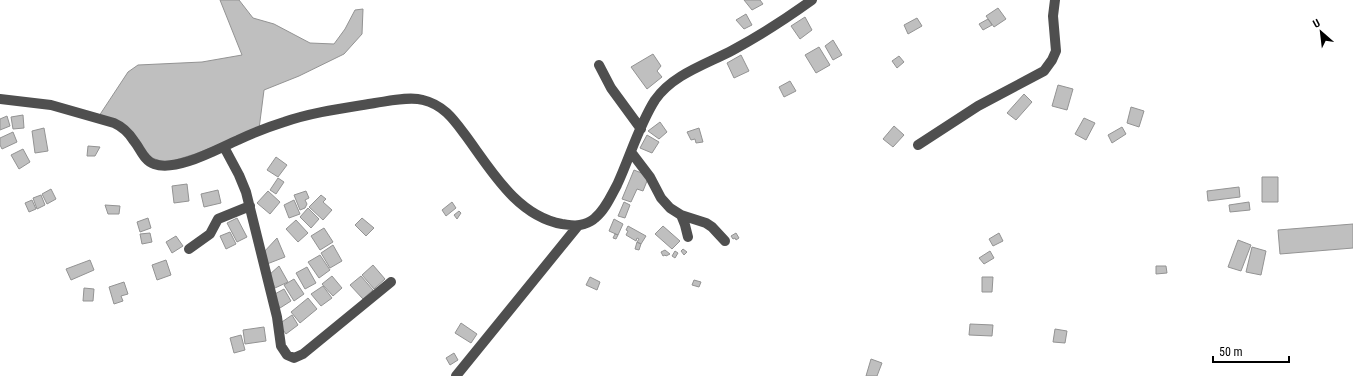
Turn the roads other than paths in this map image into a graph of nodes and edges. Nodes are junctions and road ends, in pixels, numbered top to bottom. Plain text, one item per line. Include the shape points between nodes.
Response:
1 (812, 0) edge
2 (1055, 0) edge
3 (599, 65) dead end
4 (0, 100) edge
5 (641, 129) junction
6 (918, 146) dead end
7 (224, 147) junction
8 (631, 152) junction
9 (250, 206) junction
10 (681, 215) junction
11 (577, 226) junction
12 (688, 237) dead end
13 (725, 242) dead end
14 (188, 249) dead end
15 (391, 282) dead end
16 (456, 376) edge

1 - 5 street via 777,25 733,51 676,80 656,99
2 - 6 street via 1053,16 1056,51 1044,71 978,106
3 - 5 street via 611,88
4 - 7 street via 51,105 114,123 129,133 149,161 154,164 176,164
5 - 8 street
7 - 9 street via 243,184
7 - 11 street via 284,121 398,99 422,99 442,107 504,187 527,209 552,222
8 - 10 street via 666,203
8 - 11 street via 604,208 595,219
9 - 14 street via 218,220 210,234
9 - 15 street via 277,317 281,346 291,358 303,354
10 - 12 street
10 - 13 street via 706,223
11 - 16 street

